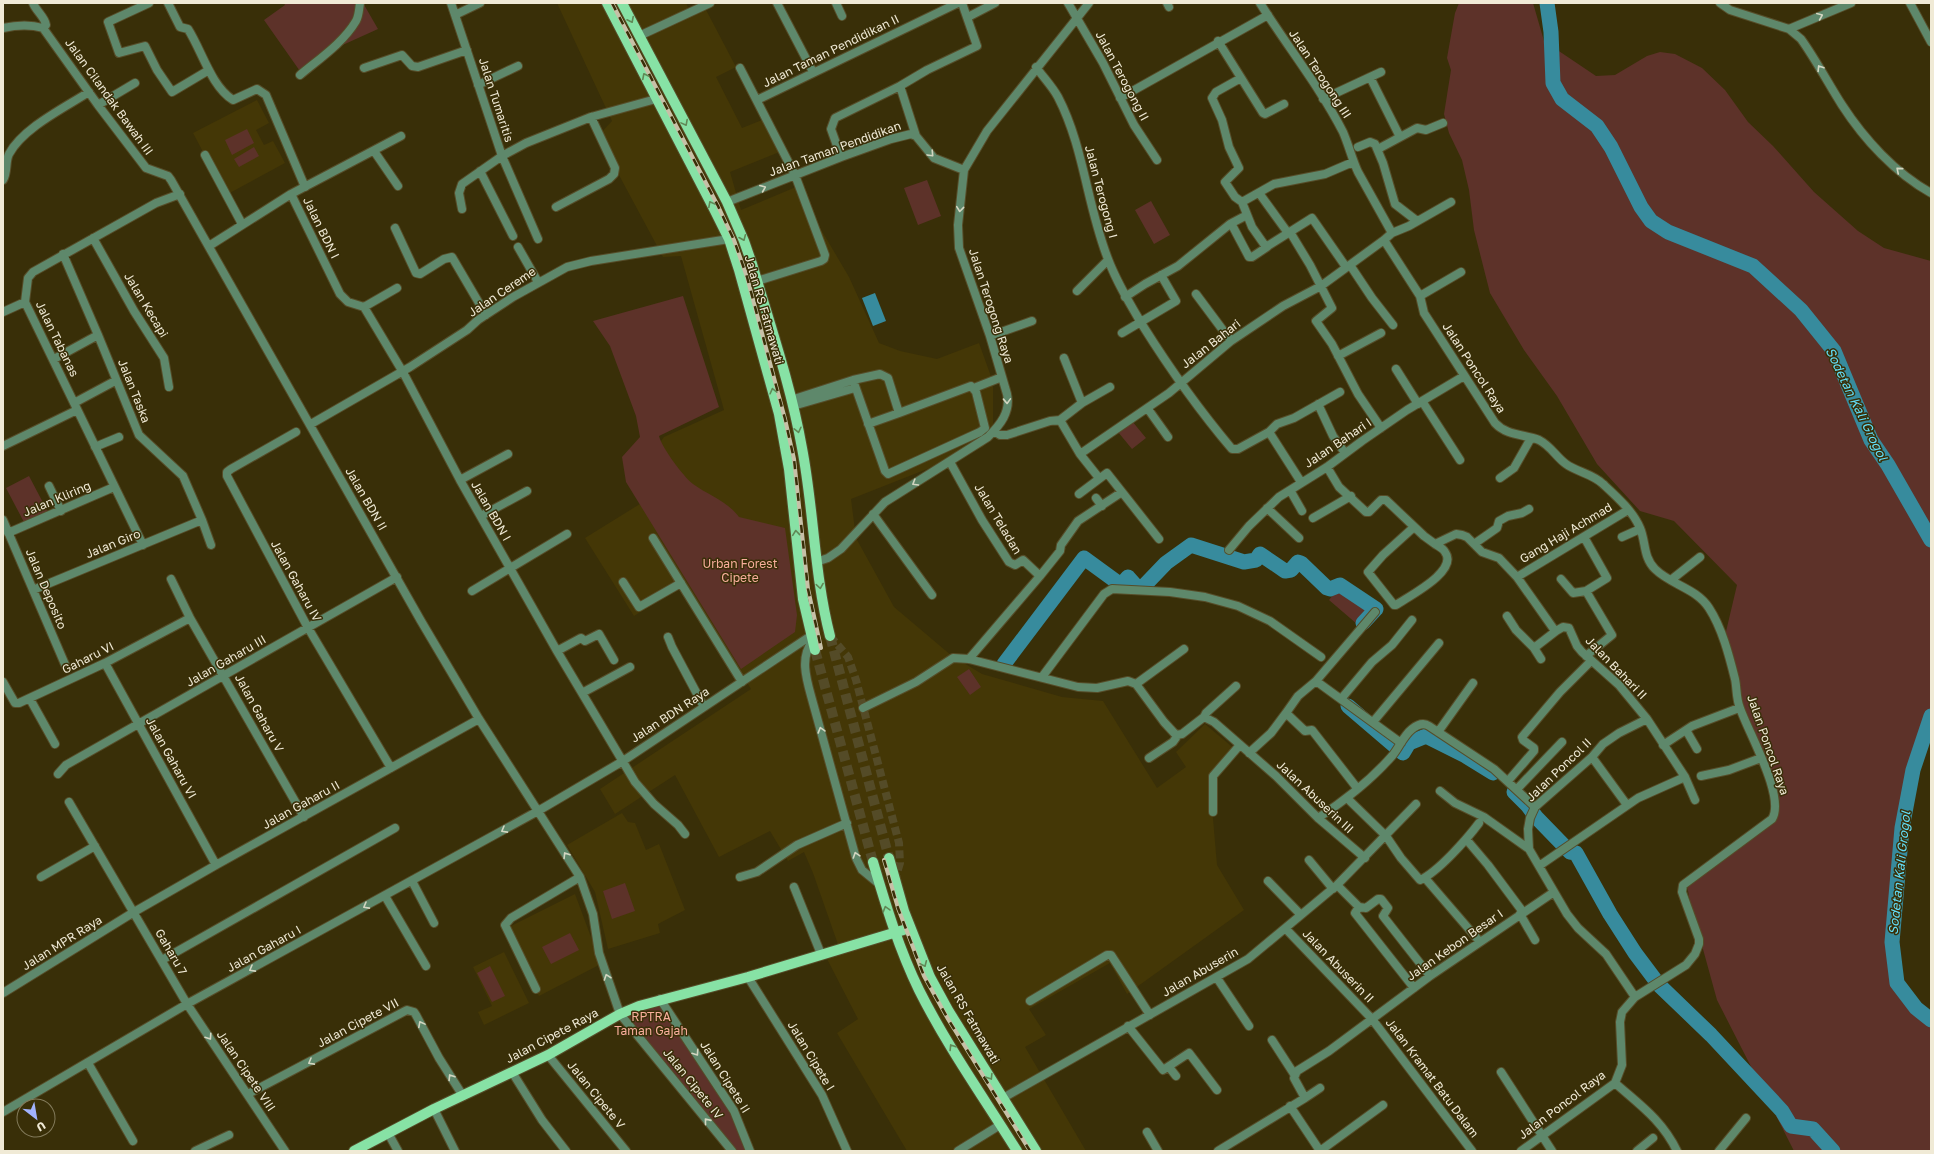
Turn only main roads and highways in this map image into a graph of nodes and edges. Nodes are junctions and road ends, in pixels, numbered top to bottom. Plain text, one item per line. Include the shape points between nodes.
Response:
1 (607, 3) edge
2 (622, 3) edge
3 (699, 149) junction
4 (686, 156) junction
5 (830, 636) dead end
6 (813, 642) tunnel mouth
7 (889, 858) tunnel mouth
8 (873, 862) tunnel mouth
9 (910, 928) junction
10 (895, 933) junction
11 (354, 1151) edge
12 (1017, 1151) edge
13 (1036, 1151) edge

4 -> 1 main road, Jalan RS Fatmawati
2 -> 3 main road, Jalan RS Fatmawati
3 - 4 main road
3 -> 5 main road, Jalan RS Fatmawati via 744,241 792,403 805,462 816,562
6 -> 4 main road, Jalan RS Fatmawati via 803,599 779,414 749,303 728,239
7 - 9 main road, Jalan RS Fatmawati
10 -> 8 main road
9 - 10 main road, Jalan Cipete Raya
9 -> 13 main road, Jalan RS Fatmawati via 941,997
10 - 11 main road, Jalan Cipete Raya via 748,977 660,999 620,1014 548,1055 434,1109
12 -> 10 main road via 932,1016 907,965

